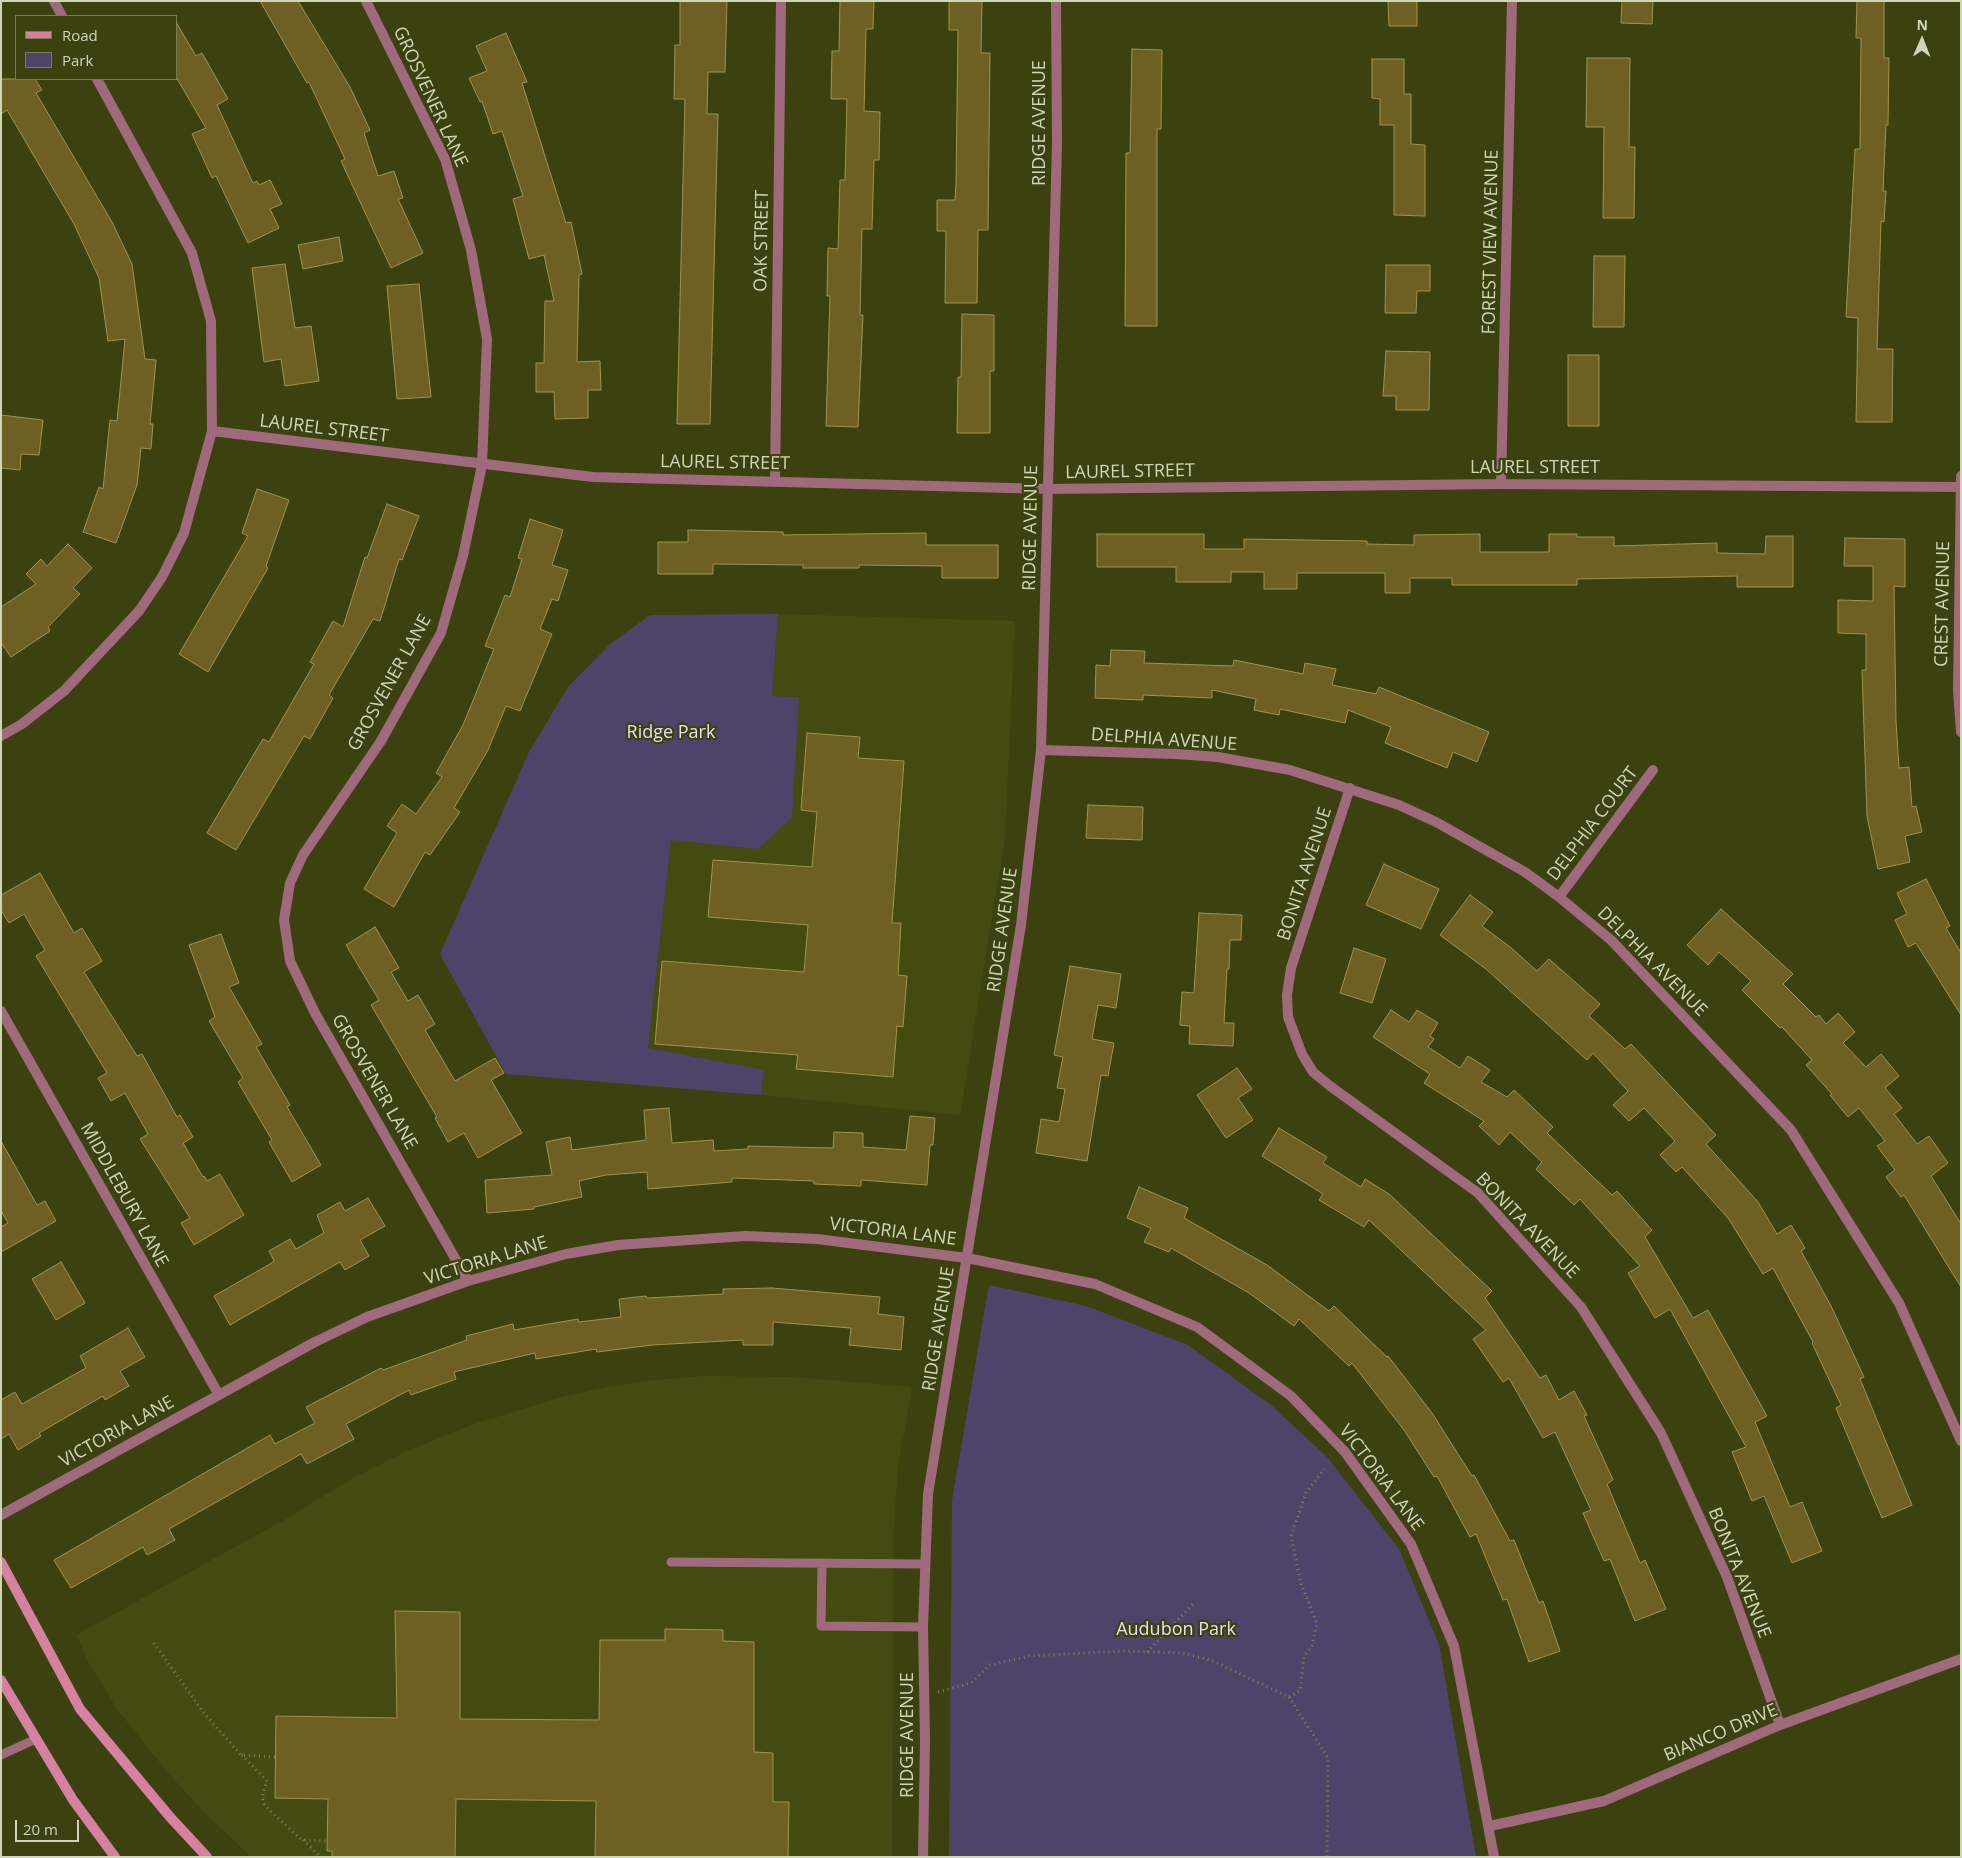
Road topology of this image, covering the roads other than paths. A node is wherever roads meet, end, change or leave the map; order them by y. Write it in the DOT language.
graph roads {
  1 [pos="54,1"];
  2 [pos="366,1"];
  3 [pos="781,1"];
  4 [pos="1056,1"];
  5 [pos="1512,1"];
  6 [pos="61,15"];
  7 [pos="97,80"];
  8 [pos="212,431"];
  9 [pos="482,465"];
  10 [pos="1961,476"];
  11 [pos="775,480"];
  12 [pos="1501,484"];
  13 [pos="1961,487"];
  14 [pos="1048,489"];
  15 [pos="1961,732"];
  16 [pos="1,736"];
  17 [pos="1041,750"];
  18 [pos="1653,770"];
  19 [pos="1350,788"];
  20 [pos="1559,897"];
  21 [pos="1,1011"];
  22 [pos="967,1258"];
  23 [pos="468,1281"];
  24 [pos="218,1395"];
  25 [pos="1961,1441"];
  26 [pos="1,1514"];
  27 [pos="1,1562"];
  28 [pos="671,1562"];
  29 [pos="822,1563"];
  30 [pos="924,1564"];
  31 [pos="923,1627"];
  32 [pos="1961,1659"];
  33 [pos="1,1680"];
  34 [pos="1780,1725"];
  35 [pos="36,1739"];
  36 [pos="1,1755"];
  37 [pos="1490,1826"];
  38 [pos="116,1857"];
  39 [pos="207,1857"];
  40 [pos="924,1857"];
  41 [pos="1494,1857"];
  1 -- 6 [label="street"];
  2 -- 9 [label="street, GROSVENER LANE"];
  3 -- 11 [label="street, OAK STREET"];
  4 -- 14 [label="street, RIDGE AVENUE"];
  5 -- 12 [label="street, FOREST VIEW AVENUE"];
  7 -- 8 [label="street"];
  8 -- 9 [label="street, LAUREL STREET"];
  8 -- 16 [label="street"];
  9 -- 11 [label="street, LAUREL STREET"];
  9 -- 23 [label="street, GROSVENER LANE"];
  10 -- 13 [label="street, CREST AVENUE"];
  11 -- 14 [label="street, LAUREL STREET"];
  12 -- 13 [label="street, LAUREL STREET"];
  12 -- 14 [label="street, LAUREL STREET"];
  13 -- 15 [label="street, CREST AVENUE"];
  14 -- 17 [label="street, RIDGE AVENUE"];
  17 -- 19 [label="street, DELPHIA AVENUE"];
  17 -- 22 [label="street, RIDGE AVENUE"];
  18 -- 20 [label="street, DELPHIA COURT"];
  19 -- 20 [label="street, DELPHIA AVENUE"];
  19 -- 34 [label="street, BONITA AVENUE"];
  20 -- 25 [label="street, DELPHIA AVENUE"];
  21 -- 24 [label="street, MIDDLEBURY LANE"];
  22 -- 23 [label="street, VICTORIA LANE"];
  22 -- 30 [label="street, RIDGE AVENUE"];
  22 -- 37 [label="street, VICTORIA LANE"];
  23 -- 24 [label="street, VICTORIA LANE"];
  24 -- 26 [label="street, VICTORIA LANE"];
  27 -- 39 [label="street"];
  28 -- 29 [label="lane"];
  29 -- 30 [label="lane"];
  29 -- 31 [label="lane"];
  30 -- 31 [label="street, RIDGE AVENUE"];
  31 -- 40 [label="street, RIDGE AVENUE"];
  32 -- 34 [label="street, BIANCO DRIVE"];
  33 -- 35 [label="street"];
  34 -- 37 [label="street, BIANCO DRIVE"];
  35 -- 36 [label="lane"];
  35 -- 38 [label="street"];
  37 -- 41 [label="street, VICTORIA LANE"];
}
